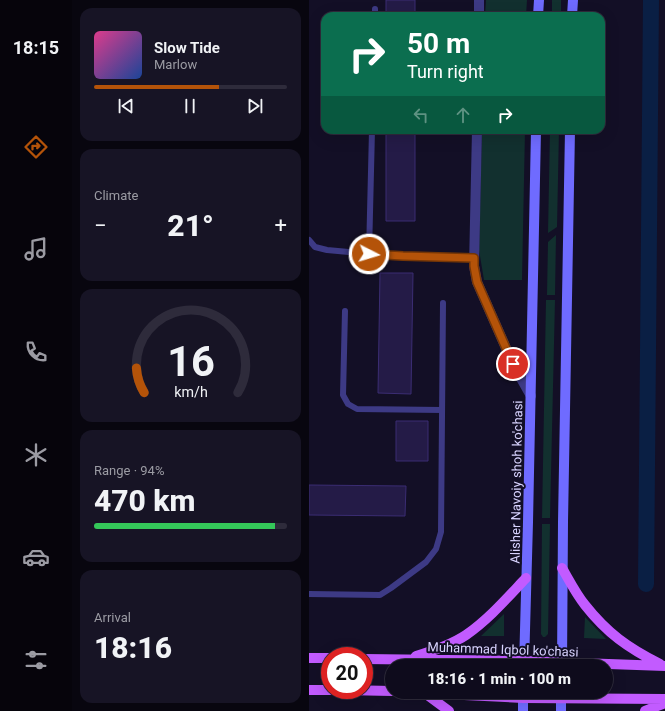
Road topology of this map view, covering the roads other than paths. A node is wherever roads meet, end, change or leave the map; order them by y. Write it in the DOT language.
graph roads {
  1 [pos="479,0"];
  2 [pos="539,0"];
  3 [pos="573,0"];
  4 [pos="479,12"];
  5 [pos="538,12"];
  6 [pos="572,12"];
  7 [pos="372,134"];
  8 [pos="477,134"];
  9 [pos="536,134"];
  10 [pos="570,134"];
  11 [pos="309,240"];
  12 [pos="369,254"];
  13 [pos="474,258"];
  14 [pos="443,303"];
  15 [pos="345,311"];
  16 [pos="531,396"];
  17 [pos="442,410"];
  18 [pos="562,568"];
  19 [pos="526,578"];
  20 [pos="309,594"];
  21 [pos="309,658"];
  22 [pos="321,658"];
  23 [pos="373,659"];
  24 [pos="385,659"];
  25 [pos="407,659"];
  26 [pos="524,659"];
  27 [pos="562,659"];
  28 [pos="613,665"];
  29 [pos="664,666"];
  30 [pos="309,690"];
  31 [pos="321,690"];
  32 [pos="373,691"];
  33 [pos="385,691"];
  34 [pos="613,697"];
  35 [pos="433,699"];
  36 [pos="523,699"];
  37 [pos="561,699"];
  38 [pos="665,699"];
  39 [pos="665,703"];
  40 [pos="449,711"];
  41 [pos="523,711"];
  42 [pos="561,711"];
  43 [pos="645,711"];
  1 -- 4 [label="street"];
  2 -- 5 [label="main road"];
  3 -- 6 [label="main road"];
  7 -- 12 [label="lane"];
  8 -- 13 [label="street"];
  9 -- 16 [label="main road, Alisher Navoiy shoh ko'chasi"];
  10 -- 18 [label="main road"];
  11 -- 12 [label="lane"];
  12 -- 13 [label="lane"];
  13 -- 16 [label="street"];
  14 -- 17 [label="lane"];
  15 -- 17 [label="lane"];
  16 -- 19 [label="main road, Alisher Navoiy shoh ko'chasi"];
  17 -- 20 [label="lane"];
  18 -- 27 [label="main road"];
  18 -- 29 [label="main road"];
  19 -- 25 [label="main road"];
  19 -- 26 [label="main road, Alisher Navoiy shoh ko'chasi"];
  21 -- 22 [label="main road"];
  23 -- 24 [label="main road, Muhammad Iqbol ko'chasi"];
  28 -- 29 [label="main road, Muhammad Iqbol ko'chasi"];
  30 -- 31 [label="main road"];
  32 -- 33 [label="main road"];
  34 -- 38 [label="main road"];
  35 -- 40 [label="main road"];
  36 -- 41 [label="main road"];
  37 -- 42 [label="main road"];
  39 -- 43 [label="main road"];
}
